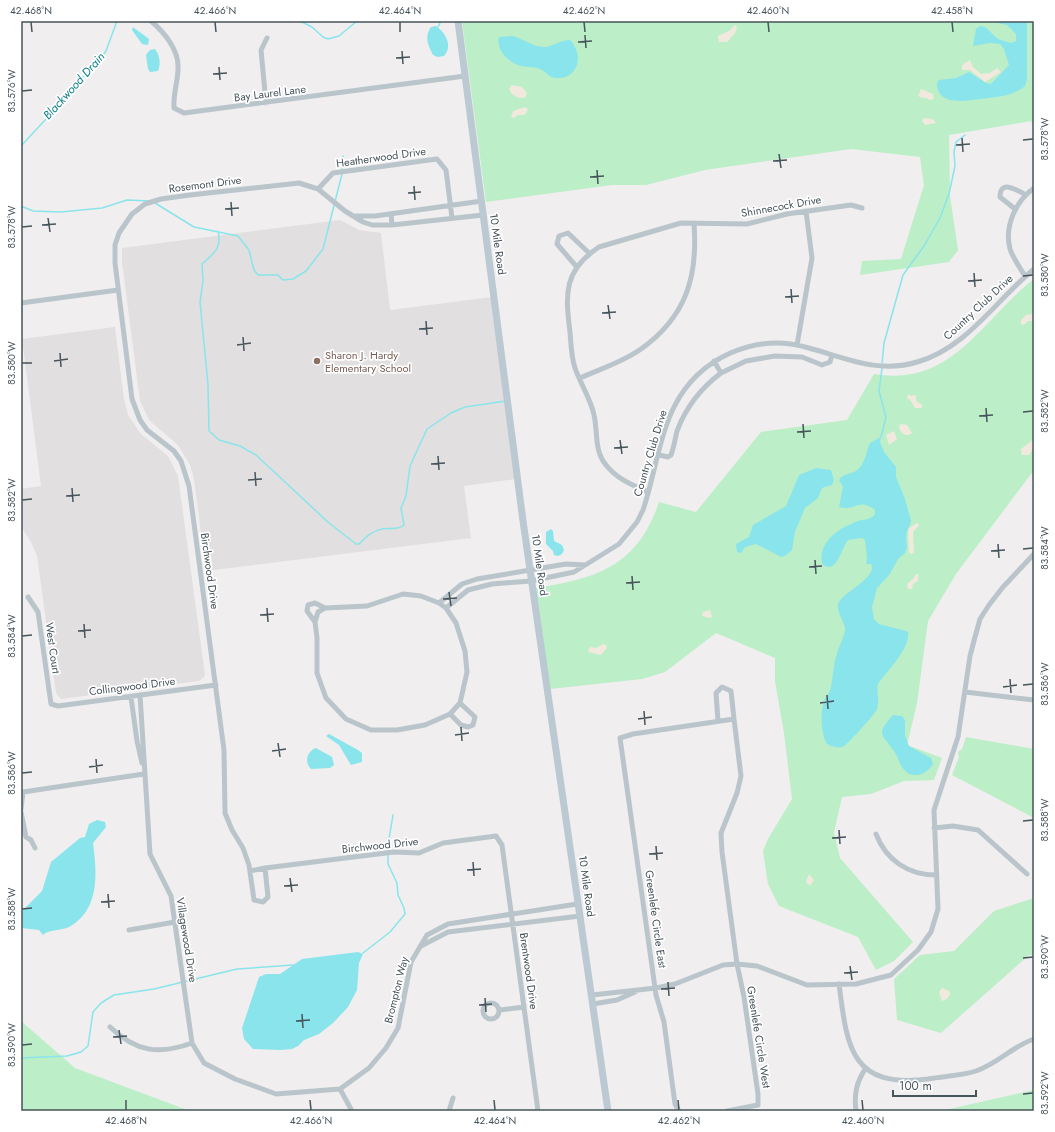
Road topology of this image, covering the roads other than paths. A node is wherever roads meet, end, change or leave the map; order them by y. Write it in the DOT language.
graph roads {
  1 [pos="151,21"];
  2 [pos="458,21"];
  3 [pos="267,38"];
  4 [pos="465,76"];
  5 [pos="266,103"];
  6 [pos="1034,188"];
  7 [pos="318,189"];
  8 [pos="1026,195"];
  9 [pos="482,202"];
  10 [pos="450,207"];
  11 [pos="862,208"];
  12 [pos="1015,209"];
  13 [pos="806,211"];
  14 [pos="391,214"];
  15 [pos="483,215"];
  16 [pos="355,216"];
  17 [pos="452,218"];
  18 [pos="694,224"];
  19 [pos="392,225"];
  20 [pos="589,253"];
  21 [pos="576,266"];
  22 [pos="1034,269"];
  23 [pos="1025,276"];
  24 [pos="118,290"];
  25 [pos="21,303"];
  26 [pos="797,345"];
  27 [pos="832,355"];
  28 [pos="714,361"];
  29 [pos="721,373"];
  30 [pos="580,378"];
  31 [pos="659,455"];
  32 [pos="648,492"];
  33 [pos="1034,554"];
  34 [pos="585,565"];
  35 [pos="530,570"];
  36 [pos="531,581"];
  37 [pos="28,597"];
  38 [pos="439,602"];
  39 [pos="325,608"];
  40 [pos="446,608"];
  41 [pos="315,622"];
  42 [pos="216,685"];
  43 [pos="965,692"];
  44 [pos="140,695"];
  45 [pos="131,697"];
  46 [pos="1034,700"];
  47 [pos="460,703"];
  48 [pos="51,704"];
  49 [pos="450,714"];
  50 [pos="734,719"];
  51 [pos="718,721"];
  52 [pos="144,774"];
  53 [pos="21,809"];
  54 [pos="21,812"];
  55 [pos="934,828"];
  56 [pos="876,834"];
  57 [pos="496,836"];
  58 [pos="35,848"];
  59 [pos="265,868"];
  60 [pos="250,871"];
  61 [pos="1027,874"];
  62 [pos="936,875"];
  63 [pos="578,904"];
  64 [pos="511,916"];
  65 [pos="580,916"];
  66 [pos="175,922"];
  67 [pos="512,925"];
  68 [pos="129,930"];
  69 [pos="420,946"];
  70 [pos="737,964"];
  71 [pos="839,984"];
  72 [pos="656,988"];
  73 [pos="638,990"];
  74 [pos="592,995"];
  75 [pos="593,1004"];
  76 [pos="524,1007"];
  77 [pos="500,1010"];
  78 [pos="110,1027"];
  79 [pos="1034,1039"];
  80 [pos="192,1043"];
  81 [pos="866,1068"];
  82 [pos="340,1089"];
  83 [pos="453,1098"];
  84 [pos="352,1111"];
  85 [pos="449,1111"];
  86 [pos="538,1111"];
  87 [pos="608,1111"];
  88 [pos="679,1111"];
  89 [pos="727,1111"];
  90 [pos="856,1111"];
  1 -- 5 [label="street, Bay Laurel Lane"];
  2 -- 4 [label="main road, 10 Mile Road"];
  3 -- 5 [label="street"];
  4 -- 5 [label="street, Bay Laurel Lane"];
  4 -- 9 [label="main road, 10 Mile Road"];
  6 -- 8 [label="street"];
  7 -- 10 [label="street, Heatherwood Drive"];
  7 -- 16 [label="street, Rosemont Drive"];
  7 -- 24 [label="street, Rosemont Drive"];
  8 -- 12 [label="street"];
  8 -- 12 [label="street"];
  9 -- 10 [label="street"];
  9 -- 15 [label="main road, 10 Mile Road"];
  10 -- 14 [label="street"];
  10 -- 17 [label="street, Heatherwood Drive"];
  11 -- 13 [label="street, Shinnecock Drive"];
  12 -- 23 [label="street"];
  13 -- 18 [label="street, Shinnecock Drive"];
  13 -- 26 [label="street"];
  14 -- 16 [label="street"];
  14 -- 19 [label="street"];
  15 -- 17 [label="street, Rosemont Drive"];
  15 -- 35 [label="main road, 10 Mile Road"];
  16 -- 19 [label="street, Rosemont Drive"];
  17 -- 19 [label="street, Rosemont Drive"];
  18 -- 20 [label="street, Shinnecock Drive"];
  18 -- 30 [label="street"];
  20 -- 21 [label="street, Shinnecock Drive"];
  20 -- 21 [label="street"];
  21 -- 30 [label="street, Shinnecock Drive"];
  22 -- 23 [label="street, Country Club Drive"];
  23 -- 27 [label="street, Country Club Drive"];
  24 -- 25 [label="street"];
  24 -- 42 [label="street, Birchwood Drive"];
  26 -- 27 [label="street, Country Club Drive"];
  26 -- 28 [label="street, Country Club Drive"];
  27 -- 29 [label="street"];
  28 -- 29 [label="street"];
  28 -- 31 [label="street, Country Club Drive"];
  29 -- 31 [label="street"];
  30 -- 32 [label="street, Shinnecock Drive"];
  31 -- 32 [label="street, Country Club Drive"];
  32 -- 34 [label="street, Country Club Drive"];
  33 -- 43 [label="street"];
  34 -- 35 [label="street"];
  34 -- 36 [label="street, Country Club Drive"];
  35 -- 36 [label="main road, 10 Mile Road"];
  35 -- 38 [label="street"];
  36 -- 40 [label="street, Country Club Drive"];
  36 -- 63 [label="main road, 10 Mile Road"];
  37 -- 48 [label="street, West Court"];
  38 -- 39 [label="street"];
  38 -- 40 [label="street"];
  39 -- 41 [label="street"];
  39 -- 41 [label="street"];
  40 -- 47 [label="street"];
  41 -- 49 [label="street"];
  42 -- 44 [label="street, Collingwood Drive"];
  42 -- 60 [label="street, Birchwood Drive"];
  43 -- 46 [label="street"];
  43 -- 55 [label="street"];
  44 -- 45 [label="street, Collingwood Drive"];
  44 -- 52 [label="street, Villagewood Drive"];
  45 -- 48 [label="street, Collingwood Drive"];
  45 -- 52 [label="street, Villagewood Drive"];
  47 -- 49 [label="street"];
  47 -- 49 [label="street"];
  50 -- 51 [label="street, Greenlefe Circle East"];
  50 -- 51 [label="street"];
  50 -- 70 [label="street"];
  51 -- 72 [label="street, Greenlefe Circle East"];
  52 -- 53 [label="street"];
  52 -- 66 [label="street, Villagewood Drive"];
  54 -- 58 [label="street"];
  55 -- 61 [label="street"];
  55 -- 62 [label="street"];
  56 -- 62 [label="street"];
  57 -- 59 [label="street, Birchwood Drive"];
  57 -- 64 [label="street, Brentwood Drive"];
  59 -- 60 [label="street, Birchwood Drive"];
  59 -- 60 [label="street, Birchwood Drive"];
  62 -- 71 [label="street"];
  63 -- 64 [label="street, Brompton Way"];
  63 -- 65 [label="main road, 10 Mile Road"];
  64 -- 67 [label="street, Brentwood Drive"];
  64 -- 69 [label="street, Brompton Way"];
  65 -- 67 [label="street, Brompton Way"];
  65 -- 74 [label="main road, 10 Mile Road"];
  66 -- 68 [label="street"];
  66 -- 80 [label="street, Villagewood Drive"];
  67 -- 69 [label="street, Brompton Way"];
  67 -- 76 [label="street, Brentwood Drive"];
  69 -- 82 [label="street, Brompton Way"];
  70 -- 71 [label="street"];
  70 -- 72 [label="street"];
  70 -- 89 [label="street, Greenlefe Circle West"];
  71 -- 81 [label="street"];
  72 -- 73 [label="street"];
  72 -- 88 [label="street"];
  73 -- 74 [label="street"];
  73 -- 75 [label="street"];
  74 -- 75 [label="main road, 10 Mile Road"];
  75 -- 87 [label="main road, 10 Mile Road"];
  76 -- 77 [label="street"];
  76 -- 86 [label="street, Brentwood Drive"];
  78 -- 80 [label="street"];
  79 -- 81 [label="street"];
  80 -- 82 [label="street, Villagewood Drive"];
  81 -- 90 [label="street"];
  82 -- 84 [label="street"];
  83 -- 85 [label="street"];
}
